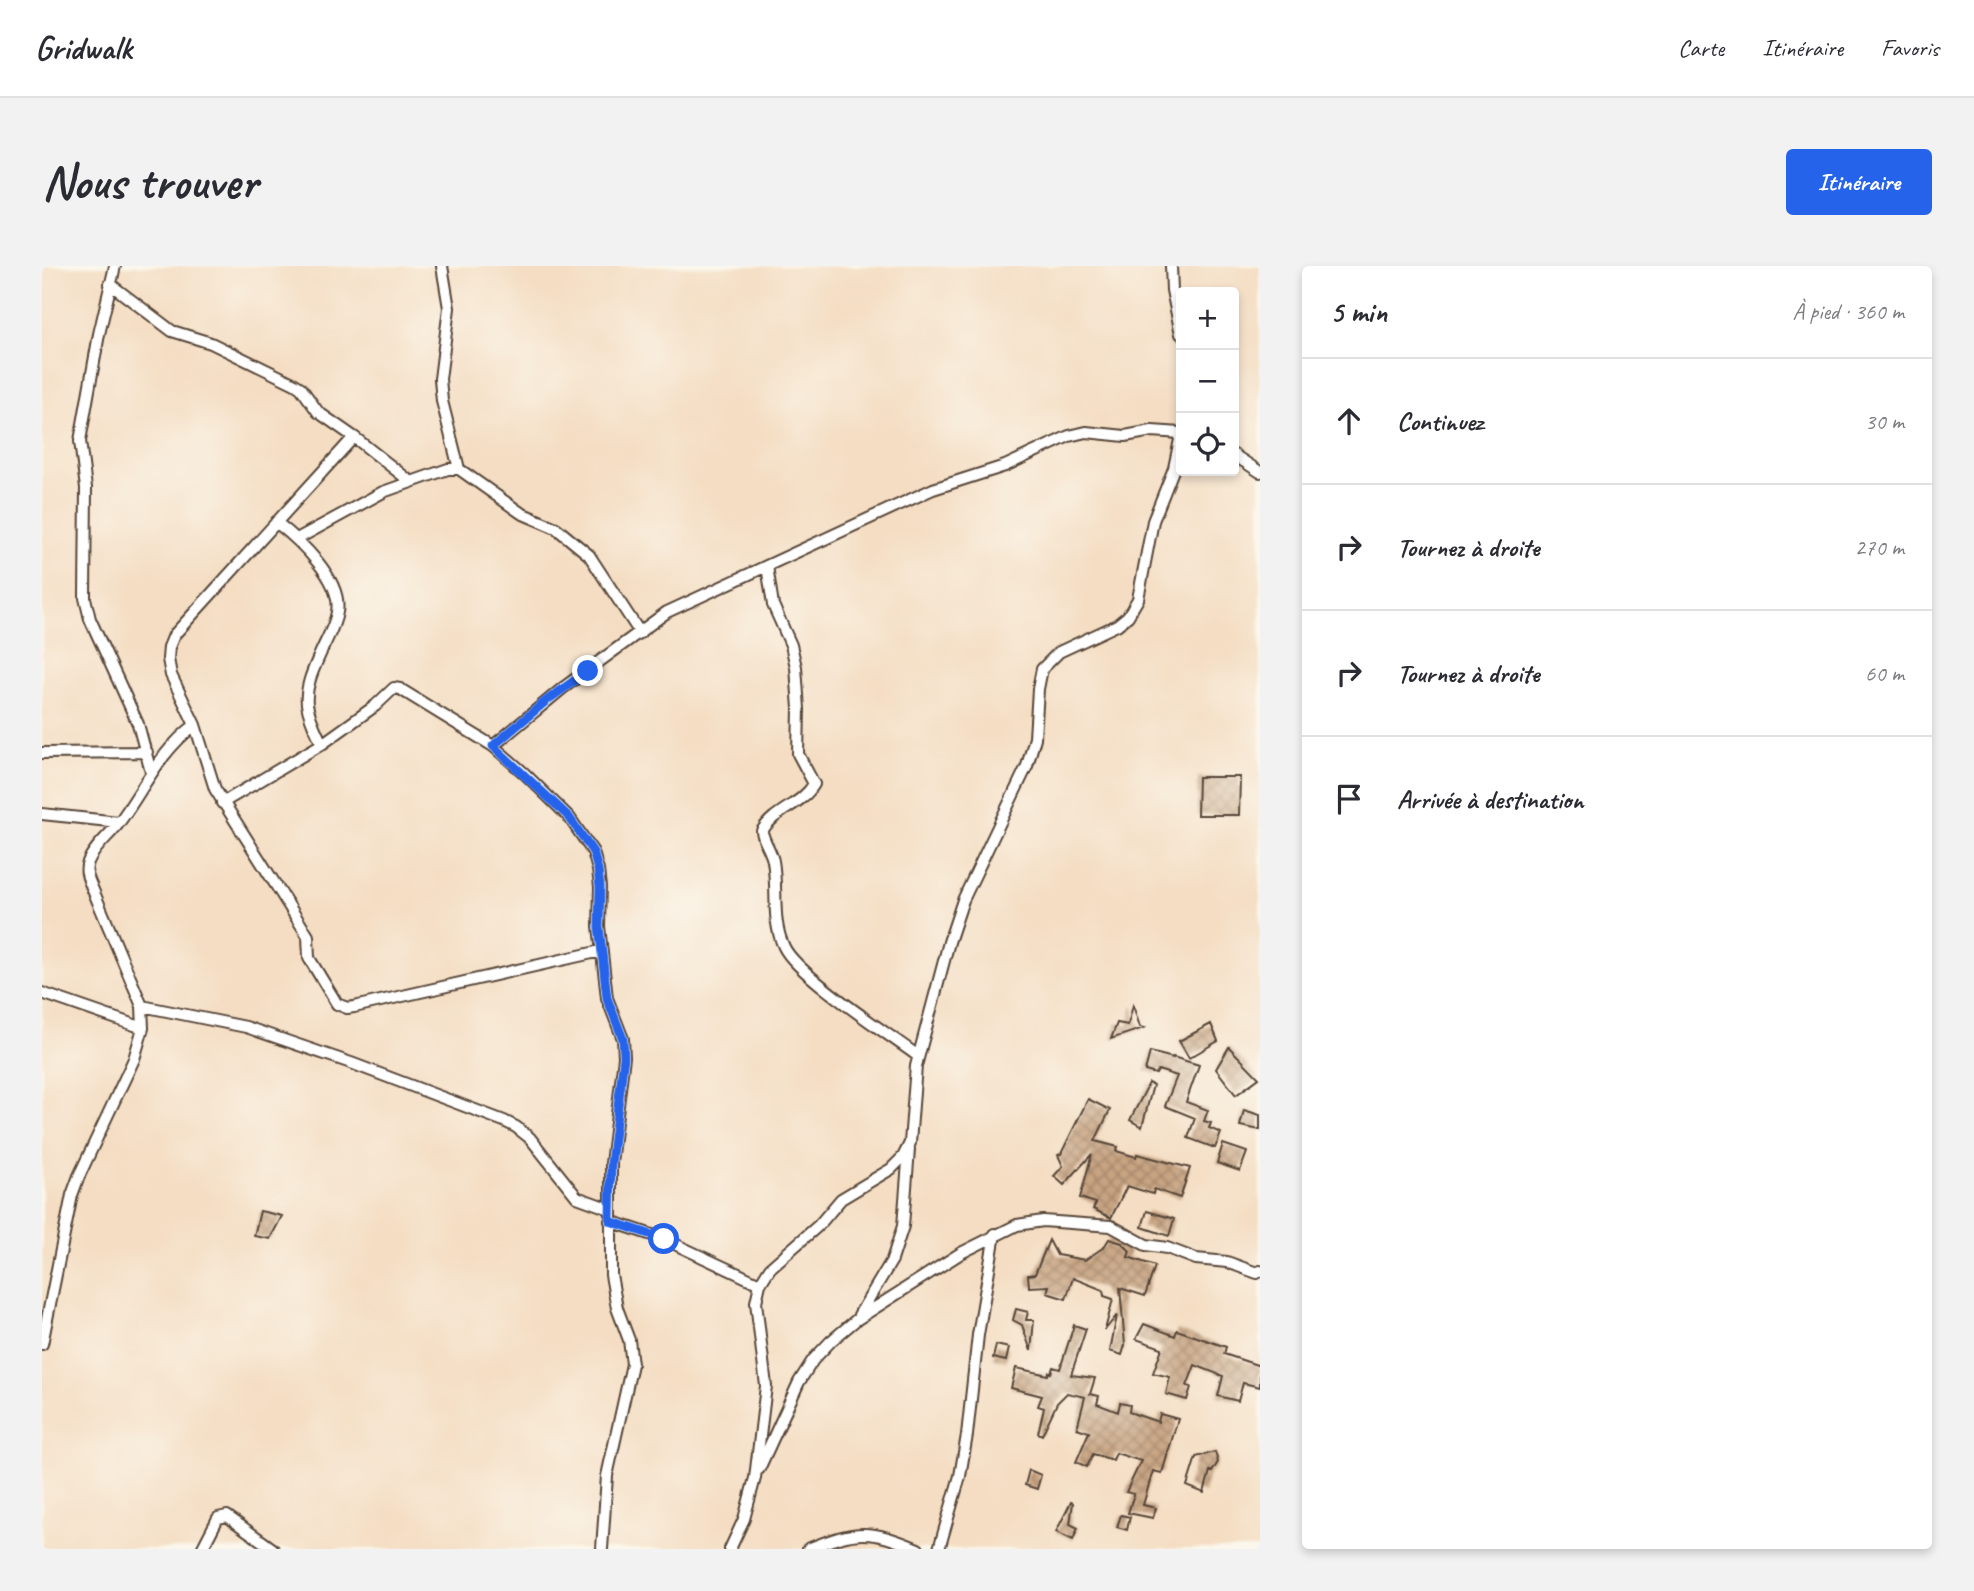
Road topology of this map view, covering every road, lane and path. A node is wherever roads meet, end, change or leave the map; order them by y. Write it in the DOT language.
graph roads {
  1 [pos="115,266"];
  2 [pos="442,266"];
  3 [pos="1171,266"];
  4 [pos="110,284"];
  5 [pos="1176,310"];
  6 [pos="1176,433"];
  7 [pos="354,437"];
  8 [pos="1239,457"];
  9 [pos="1176,458"];
  10 [pos="459,469"];
  11 [pos="1260,472"];
  12 [pos="411,482"];
  13 [pos="276,522"];
  14 [pos="298,539"];
  15 [pos="767,566"];
  16 [pos="640,633"];
  17 [pos="195,725"];
  18 [pos="322,744"];
  19 [pos="493,746"];
  20 [pos="147,752"];
  21 [pos="42,753"];
  22 [pos="151,772"];
  23 [pos="222,803"];
  24 [pos="42,814"];
  25 [pos="120,822"];
  26 [pos="601,951"];
  27 [pos="42,993"];
  28 [pos="142,1006"];
  29 [pos="143,1028"];
  30 [pos="918,1056"];
  31 [pos="909,1143"];
  32 [pos="610,1209"];
  33 [pos="610,1221"];
  34 [pos="995,1234"];
  35 [pos="1260,1271"];
  36 [pos="760,1284"];
  37 [pos="856,1320"];
  38 [pos="42,1344"];
  39 [pos="755,1478"];
  40 [pos="202,1549"];
  41 [pos="273,1549"];
  42 [pos="602,1549"];
  43 [pos="730,1549"];
  44 [pos="808,1549"];
  45 [pos="918,1549"];
  46 [pos="939,1549"];
  1 -- 4 [label="street"];
  2 -- 10 [label="street"];
  3 -- 5 [label="street"];
  4 -- 7 [label="street"];
  4 -- 20 [label="street"];
  6 -- 15 [label="street"];
  7 -- 12 [label="street"];
  7 -- 13 [label="street"];
  8 -- 11 [label="street"];
  9 -- 30 [label="street"];
  10 -- 12 [label="street"];
  10 -- 16 [label="street"];
  12 -- 14 [label="street"];
  13 -- 14 [label="street"];
  13 -- 17 [label="street"];
  14 -- 18 [label="street"];
  15 -- 16 [label="street"];
  15 -- 30 [label="street"];
  16 -- 19 [label="street"];
  17 -- 22 [label="street"];
  17 -- 23 [label="street"];
  18 -- 19 [label="street"];
  18 -- 23 [label="street"];
  19 -- 26 [label="street"];
  20 -- 21 [label="street"];
  20 -- 22 [label="street"];
  22 -- 25 [label="street"];
  23 -- 26 [label="street"];
  24 -- 25 [label="street"];
  25 -- 28 [label="street"];
  26 -- 32 [label="street"];
  27 -- 29 [label="street"];
  28 -- 29 [label="street"];
  28 -- 32 [label="street"];
  29 -- 38 [label="street"];
  30 -- 31 [label="street"];
  31 -- 36 [label="street"];
  31 -- 37 [label="street"];
  32 -- 33 [label="street"];
  33 -- 36 [label="street"];
  33 -- 42 [label="street"];
  34 -- 35 [label="street"];
  34 -- 37 [label="street"];
  34 -- 46 [label="street"];
  36 -- 39 [label="street"];
  37 -- 39 [label="street"];
  39 -- 43 [label="street"];
  40 -- 41 [label="street"];
  44 -- 45 [label="street"];
}
